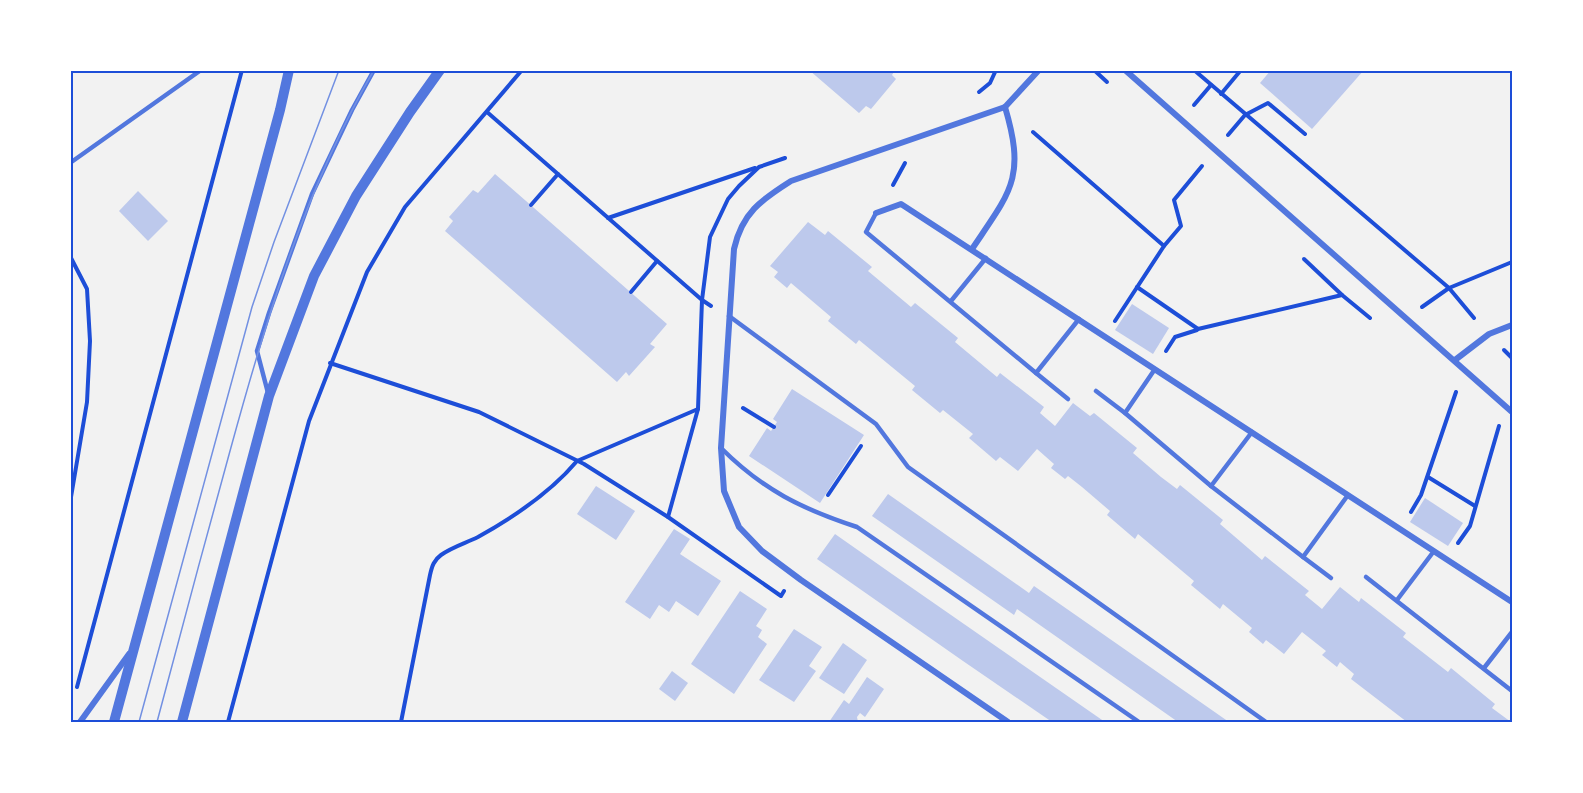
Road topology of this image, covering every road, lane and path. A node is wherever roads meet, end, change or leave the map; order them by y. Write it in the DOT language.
graph roads {
  1 [pos="201,70"];
  2 [pos="242,70"];
  3 [pos="289,70"];
  4 [pos="374,70"];
  5 [pos="440,70"];
  6 [pos="522,70"];
  7 [pos="996,70"];
  8 [pos="1039,70"];
  9 [pos="1125,70"];
  10 [pos="1194,70"];
  11 [pos="1241,70"];
  12 [pos="978,92"];
  13 [pos="1221,94"];
  14 [pos="1005,107"];
  15 [pos="1289,110"];
  16 [pos="487,112"];
  17 [pos="1245,115"];
  18 [pos="1284,116"];
  19 [pos="1305,134"];
  20 [pos="792,156"];
  21 [pos="909,156"];
  22 [pos="70,163"];
  23 [pos="759,167"];
  24 [pos="1201,167"];
  25 [pos="558,174"];
  26 [pos="892,186"];
  27 [pos="531,205"];
  28 [pos="876,213"];
  29 [pos="608,218"];
  30 [pos="1164,246"];
  31 [pos="972,249"];
  32 [pos="70,256"];
  33 [pos="986,258"];
  34 [pos="657,261"];
  35 [pos="1512,262"];
  36 [pos="1137,287"];
  37 [pos="1449,288"];
  38 [pos="631,292"];
  39 [pos="702,300"];
  40 [pos="951,301"];
  41 [pos="729,316"];
  42 [pos="1079,319"];
  43 [pos="1376,323"];
  44 [pos="1512,325"];
  45 [pos="1198,329"];
  46 [pos="1489,334"];
  47 [pos="1105,336"];
  48 [pos="1455,360"];
  49 [pos="330,363"];
  50 [pos="1155,369"];
  51 [pos="1036,373"];
  52 [pos="1096,391"];
  53 [pos="269,396"];
  54 [pos="1068,399"];
  55 [pos="1464,400"];
  56 [pos="698,408"];
  57 [pos="1511,411"];
  58 [pos="1125,413"];
  59 [pos="1252,432"];
  60 [pos="861,446"];
  61 [pos="721,448"];
  62 [pos="578,461"];
  63 [pos="1428,477"];
  64 [pos="1211,486"];
  65 [pos="1348,495"];
  66 [pos="70,503"];
  67 [pos="822,503"];
  68 [pos="1475,506"];
  69 [pos="668,517"];
  70 [pos="1400,529"];
  71 [pos="1434,551"];
  72 [pos="1303,557"];
  73 [pos="1448,560"];
  74 [pos="793,574"];
  75 [pos="1366,577"];
  76 [pos="1331,578"];
  77 [pos="1397,600"];
  78 [pos="1512,602"];
  79 [pos="1512,632"];
  80 [pos="136,644"];
  81 [pos="1484,668"];
  82 [pos="77,688"];
  83 [pos="1512,691"];
  84 [pos="80,723"];
  85 [pos="114,723"];
  86 [pos="182,723"];
  87 [pos="228,723"];
  88 [pos="401,723"];
  89 [pos="1008,723"];
  90 [pos="1139,723"];
  91 [pos="1266,723"];
  1 -- 22 [label="lane"];
  2 -- 82 [label="path"];
  3 -- 80 [label="street"];
  4 -- 53 [label="lane"];
  5 -- 53 [label="street"];
  6 -- 16 [label="path"];
  7 -- 12 [label="path"];
  8 -- 14 [label="street"];
  9 -- 48 [label="street"];
  10 -- 13 [label="path"];
  11 -- 13 [label="path"];
  13 -- 17 [label="path"];
  14 -- 30 [label="path"];
  14 -- 31 [label="street"];
  14 -- 41 [label="street"];
  15 -- 18 [label="path"];
  16 -- 25 [label="path"];
  16 -- 49 [label="path"];
  17 -- 18 [label="path"];
  17 -- 37 [label="path"];
  18 -- 19 [label="path"];
  20 -- 23 [label="path"];
  21 -- 26 [label="path"];
  23 -- 29 [label="path"];
  23 -- 39 [label="path"];
  24 -- 30 [label="path"];
  25 -- 27 [label="path"];
  25 -- 29 [label="path"];
  28 -- 31 [label="street"];
  28 -- 40 [label="lane"];
  29 -- 34 [label="path"];
  30 -- 36 [label="path"];
  31 -- 33 [label="street"];
  32 -- 66 [label="path"];
  33 -- 40 [label="lane"];
  33 -- 42 [label="street"];
  34 -- 38 [label="path"];
  34 -- 39 [label="path"];
  35 -- 37 [label="path"];
  36 -- 45 [label="path"];
  36 -- 47 [label="path"];
  37 -- 46 [label="path"];
  39 -- 41 [label="path"];
  39 -- 56 [label="path"];
  40 -- 51 [label="lane"];
  41 -- 61 [label="street"];
  41 -- 91 [label="lane"];
  42 -- 47 [label="street"];
  42 -- 51 [label="lane"];
  43 -- 45 [label="path"];
  44 -- 46 [label="street"];
  45 -- 50 [label="path"];
  46 -- 48 [label="street"];
  47 -- 50 [label="street"];
  48 -- 57 [label="street"];
  49 -- 62 [label="path"];
  49 -- 87 [label="path"];
  50 -- 58 [label="lane"];
  50 -- 59 [label="street"];
  51 -- 54 [label="lane"];
  52 -- 58 [label="lane"];
  53 -- 86 [label="street"];
  55 -- 63 [label="path"];
  56 -- 62 [label="path"];
  56 -- 69 [label="path"];
  57 -- 68 [label="path"];
  58 -- 64 [label="lane"];
  59 -- 64 [label="lane"];
  59 -- 65 [label="street"];
  60 -- 67 [label="path"];
  61 -- 74 [label="street"];
  61 -- 90 [label="lane"];
  62 -- 69 [label="path"];
  62 -- 88 [label="path"];
  63 -- 68 [label="path"];
  63 -- 70 [label="path"];
  64 -- 72 [label="lane"];
  65 -- 70 [label="street"];
  65 -- 72 [label="lane"];
  68 -- 73 [label="path"];
  69 -- 74 [label="path"];
  70 -- 71 [label="street"];
  71 -- 73 [label="street"];
  71 -- 77 [label="lane"];
  72 -- 76 [label="lane"];
  73 -- 78 [label="street"];
  74 -- 89 [label="street"];
  75 -- 77 [label="lane"];
  77 -- 81 [label="lane"];
  79 -- 81 [label="lane"];
  80 -- 84 [label="street"];
  80 -- 85 [label="street"];
  81 -- 83 [label="lane"];
}
